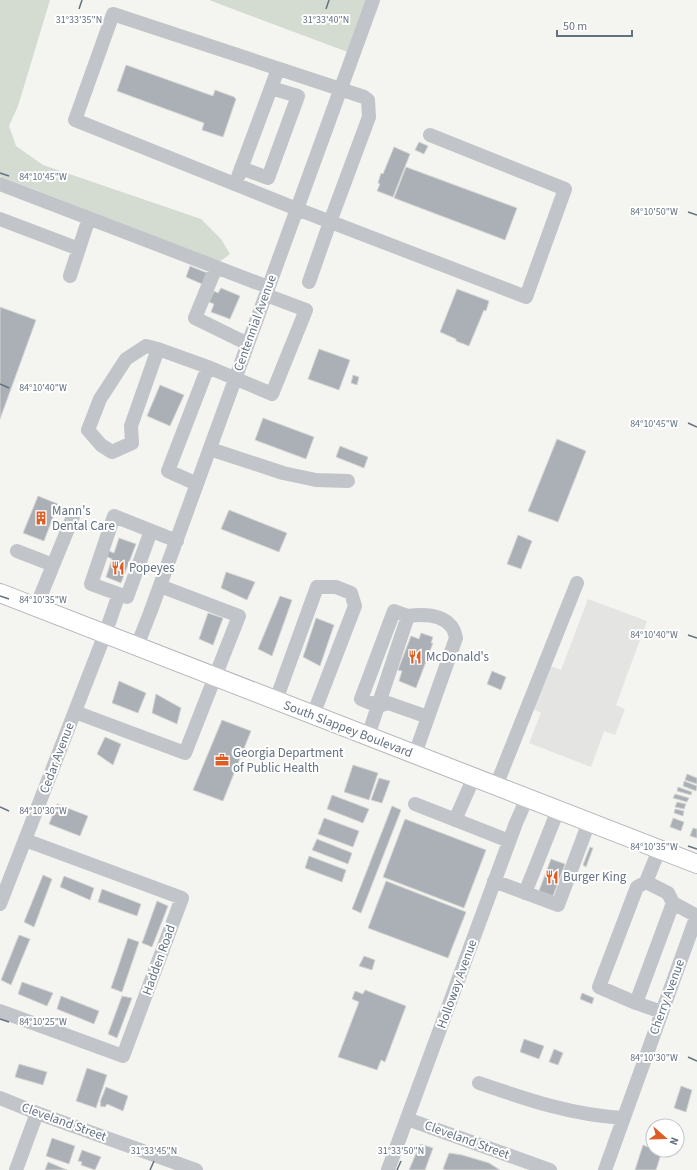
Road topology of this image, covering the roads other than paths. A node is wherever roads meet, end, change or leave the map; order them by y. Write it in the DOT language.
graph roads {
  1 [pos="372,0"];
  2 [pos="278,69"];
  3 [pos="271,88"];
  4 [pos="340,89"];
  5 [pos="430,135"];
  6 [pos="241,168"];
  7 [pos="0,184"];
  8 [pos="235,185"];
  9 [pos="297,209"];
  10 [pos="89,218"];
  11 [pos="0,219"];
  12 [pos="330,222"];
  13 [pos="79,249"];
  14 [pos="216,267"];
  15 [pos="70,276"];
  16 [pos="309,282"];
  17 [pos="267,291"];
  18 [pos="248,344"];
  19 [pos="158,349"];
  20 [pos="208,367"];
  21 [pos="235,379"];
  22 [pos="210,449"];
  23 [pos="348,481"];
  24 [pos="197,484"];
  25 [pos="74,514"];
  26 [pos="152,531"];
  27 [pos="177,541"];
  28 [pos="17,551"];
  29 [pos="53,565"];
  30 [pos="577,583"];
  31 [pos="160,586"];
  32 [pos="0,593"];
  33 [pos="119,594"];
  34 [pos="36,607"];
  35 [pos="106,634"];
  36 [pos="137,646"];
  37 [pos="215,676"];
  38 [pos="276,700"];
  39 [pos="378,706"];
  40 [pos="75,712"];
  41 [pos="313,715"];
  42 [pos="428,717"];
  43 [pos="368,736"];
  44 [pos="415,754"];
  45 [pos="474,777"];
  46 [pos="496,786"];
  47 [pos="528,798"];
  48 [pos="415,804"];
  49 [pos="558,810"];
  50 [pos="455,820"];
  51 [pos="589,822"];
  52 [pos="25,840"];
  53 [pos="509,841"];
  54 [pos="660,850"];
  55 [pos="697,864"];
  56 [pos="494,881"];
  57 [pos="646,882"];
  58 [pos="531,895"];
  59 [pos="673,903"];
  60 [pos="0,904"];
  61 [pos="697,915"];
  62 [pos="636,1003"];
  63 [pos="0,1011"];
  64 [pos="662,1012"];
  65 [pos="479,1083"];
  66 [pos="0,1098"];
  67 [pos="37,1113"];
  68 [pos="624,1118"];
  69 [pos="407,1119"];
  70 [pos="16,1170"];
  71 [pos="196,1170"];
  72 [pos="388,1170"];
  73 [pos="550,1170"];
  74 [pos="605,1170"];
  1 -- 4 [label="street, Centennial Avenue"];
  2 -- 3 [label="street"];
  2 -- 4 [label="street"];
  2 -- 8 [label="street"];
  3 -- 6 [label="street"];
  3 -- 6 [label="street"];
  4 -- 9 [label="street, Centennial Avenue"];
  4 -- 12 [label="street"];
  5 -- 12 [label="street"];
  6 -- 8 [label="street"];
  7 -- 10 [label="street"];
  8 -- 9 [label="street"];
  9 -- 12 [label="street"];
  9 -- 17 [label="street, Centennial Avenue"];
  10 -- 13 [label="street"];
  10 -- 14 [label="street"];
  11 -- 13 [label="street"];
  12 -- 16 [label="street"];
  13 -- 15 [label="street"];
  14 -- 17 [label="street"];
  14 -- 18 [label="street"];
  17 -- 18 [label="street, Centennial Avenue"];
  17 -- 21 [label="street"];
  18 -- 21 [label="street, Centennial Avenue"];
  19 -- 19 [label="street"];
  19 -- 20 [label="street"];
  20 -- 21 [label="street"];
  20 -- 24 [label="street"];
  21 -- 22 [label="street, Centennial Avenue"];
  22 -- 23 [label="street"];
  22 -- 24 [label="street, Centennial Avenue"];
  24 -- 27 [label="street, Centennial Avenue"];
  25 -- 29 [label="street"];
  26 -- 27 [label="street"];
  26 -- 33 [label="street"];
  26 -- 33 [label="street"];
  27 -- 31 [label="street, Centennial Avenue"];
  28 -- 29 [label="street"];
  29 -- 34 [label="street"];
  30 -- 46 [label="street"];
  31 -- 36 [label="street, Centennial Avenue"];
  31 -- 37 [label="street"];
  32 -- 34 [label="main road, South Slappey Boulevard"];
  33 -- 35 [label="street, Cedar Avenue"];
  34 -- 35 [label="main road, South Slappey Boulevard"];
  35 -- 36 [label="main road, South Slappey Boulevard"];
  35 -- 40 [label="street, Cedar Avenue"];
  36 -- 37 [label="main road, South Slappey Boulevard"];
  37 -- 38 [label="main road, South Slappey Boulevard"];
  37 -- 40 [label="street"];
  38 -- 41 [label="main road, South Slappey Boulevard"];
  38 -- 41 [label="street"];
  39 -- 42 [label="street"];
  39 -- 42 [label="street"];
  39 -- 43 [label="street"];
  40 -- 52 [label="street, Cedar Avenue"];
  41 -- 43 [label="main road, South Slappey Boulevard"];
  42 -- 44 [label="street"];
  43 -- 44 [label="main road, South Slappey Boulevard"];
  44 -- 45 [label="main road, South Slappey Boulevard"];
  45 -- 46 [label="main road, South Slappey Boulevard"];
  45 -- 50 [label="street"];
  46 -- 47 [label="main road, South Slappey Boulevard"];
  47 -- 49 [label="main road, South Slappey Boulevard"];
  47 -- 53 [label="street, Holloway Avenue"];
  48 -- 50 [label="street"];
  49 -- 51 [label="main road, South Slappey Boulevard"];
  49 -- 58 [label="street"];
  50 -- 53 [label="street"];
  51 -- 54 [label="main road, South Slappey Boulevard"];
  51 -- 58 [label="street"];
  52 -- 60 [label="street, Cedar Avenue"];
  52 -- 63 [label="street, Hadden Road"];
  53 -- 56 [label="street, Holloway Avenue"];
  54 -- 55 [label="main road, South Slappey Boulevard"];
  54 -- 57 [label="street"];
  56 -- 58 [label="street"];
  56 -- 69 [label="street, Holloway Avenue"];
  57 -- 59 [label="street"];
  57 -- 62 [label="street"];
  59 -- 61 [label="street"];
  59 -- 62 [label="street"];
  61 -- 64 [label="street, Cherry Avenue"];
  62 -- 64 [label="street"];
  64 -- 68 [label="street, Cherry Avenue"];
  65 -- 68 [label="street"];
  66 -- 67 [label="street, Cleveland Street"];
  67 -- 70 [label="street"];
  67 -- 71 [label="street, Cleveland Street"];
  68 -- 74 [label="street, Cherry Avenue"];
  69 -- 72 [label="street, Holloway Avenue"];
  69 -- 73 [label="street, Cleveland Street"];
}
